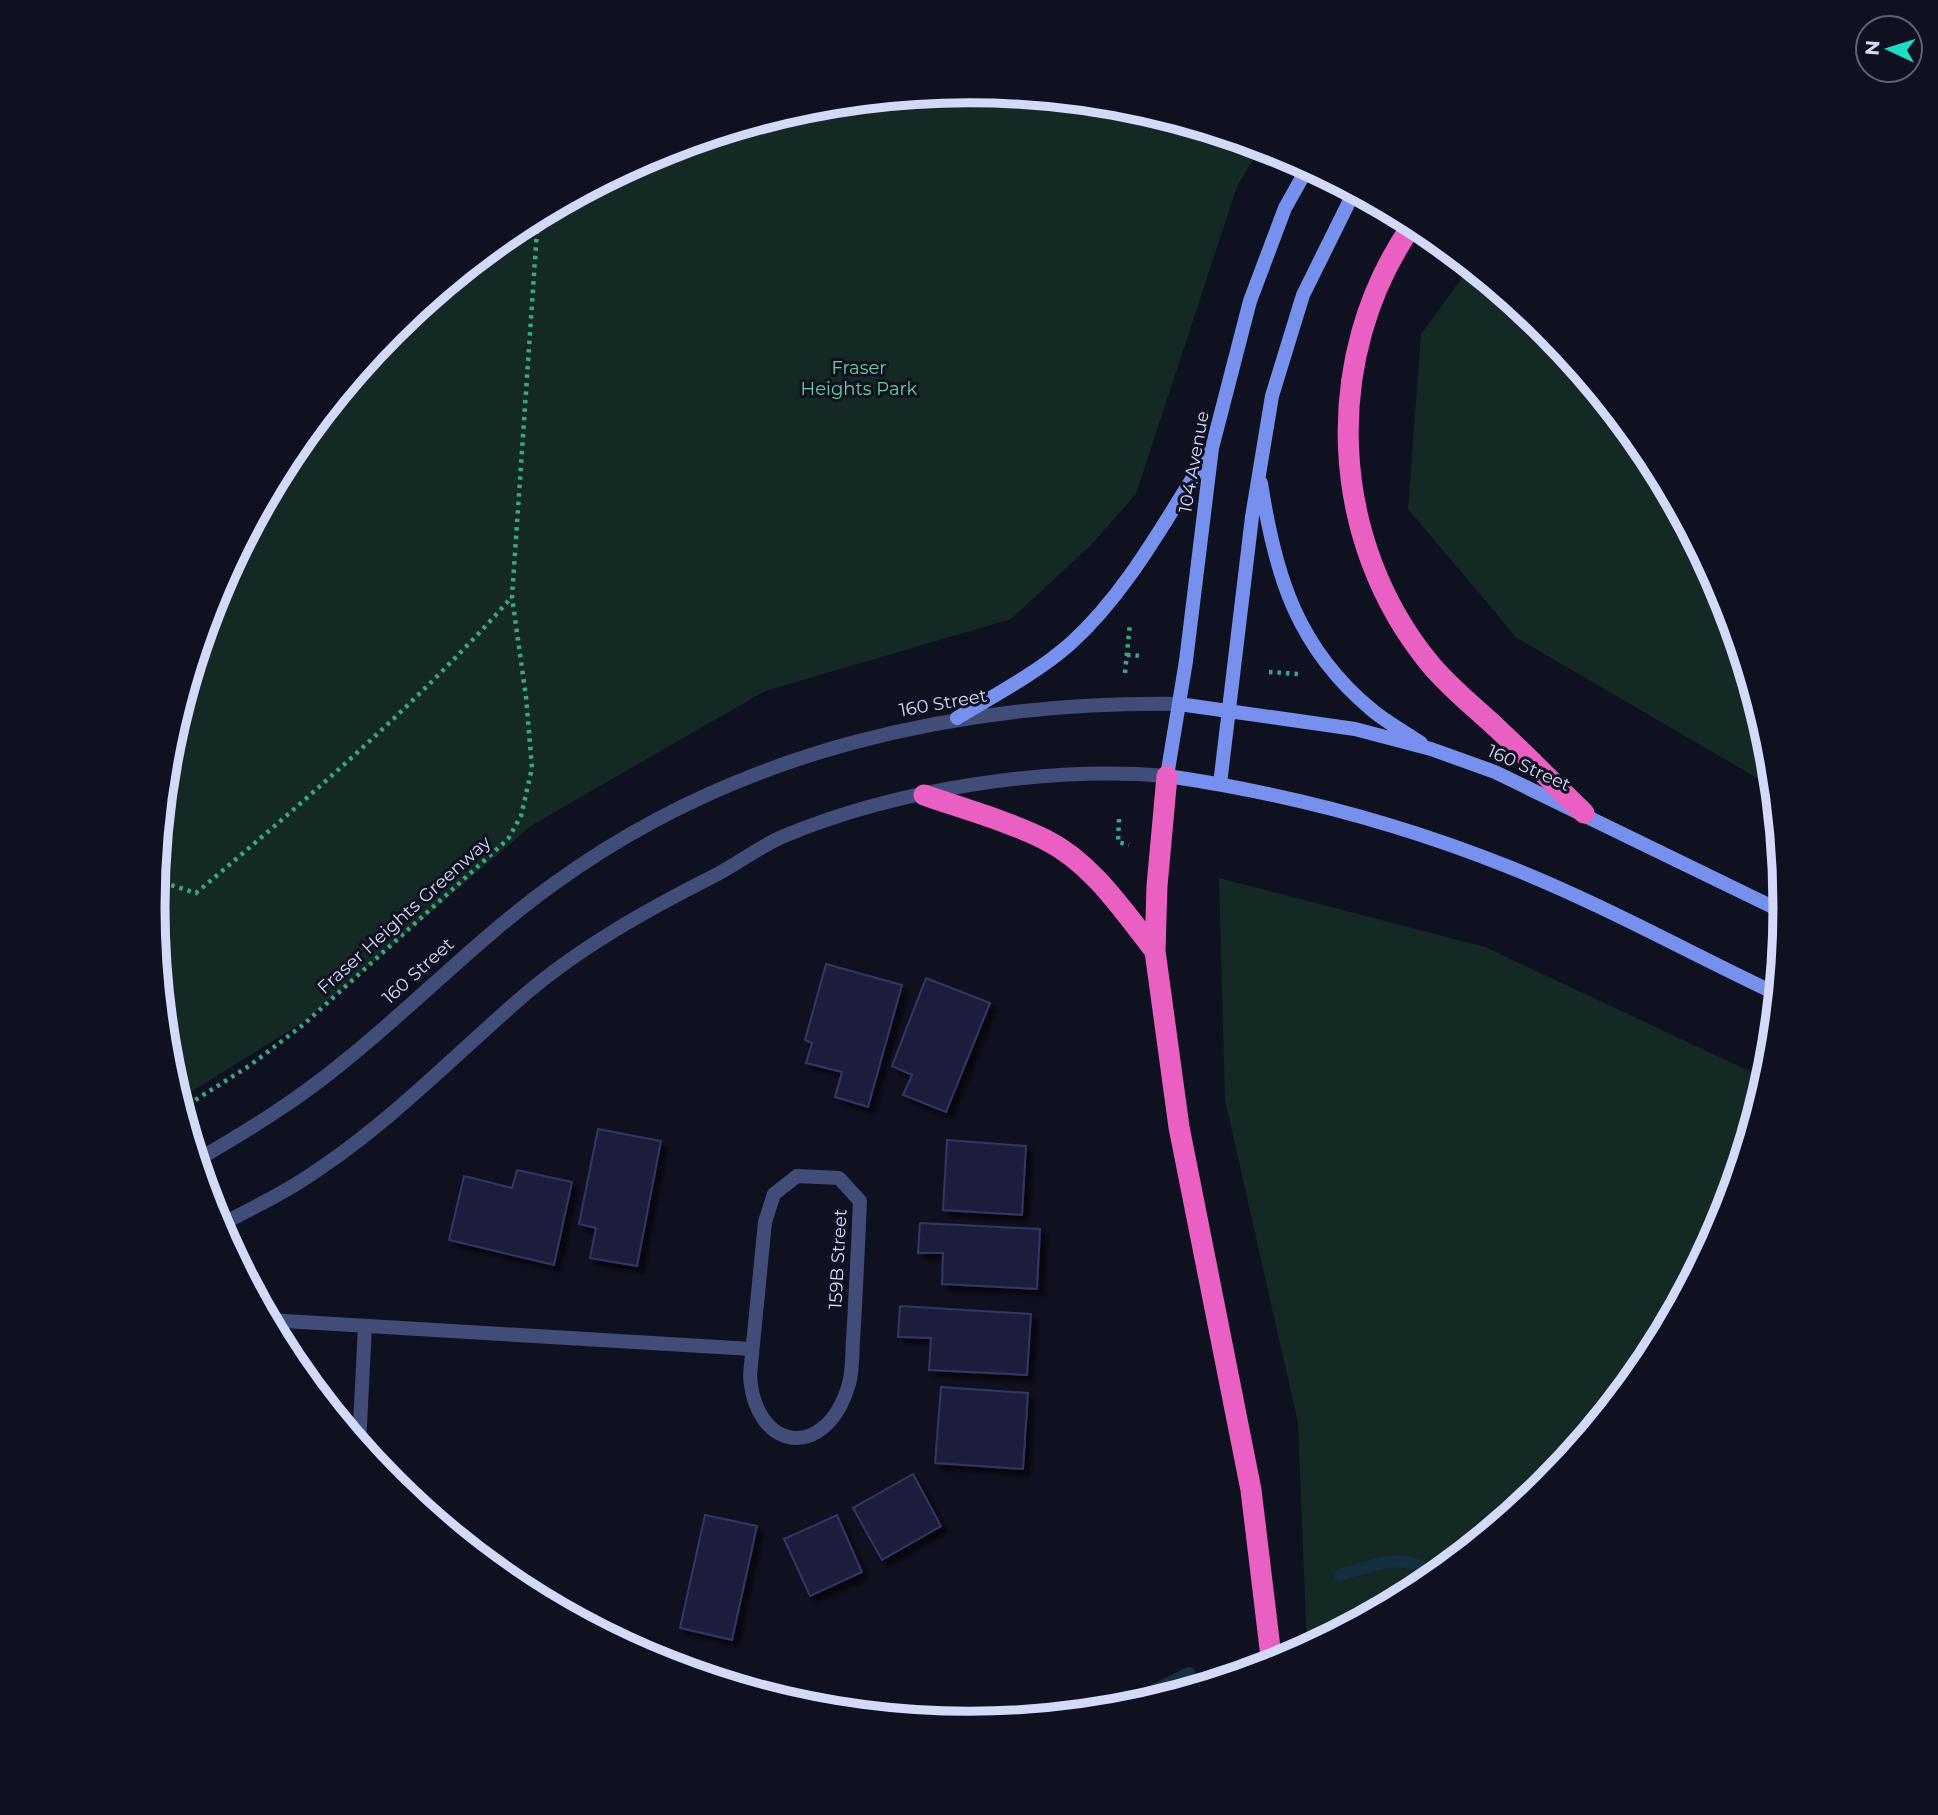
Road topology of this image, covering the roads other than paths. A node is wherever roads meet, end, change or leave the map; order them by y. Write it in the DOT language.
graph roads {
  1 [pos="1303,176"];
  2 [pos="1350,200"];
  3 [pos="1407,234"];
  4 [pos="1212,448"];
  5 [pos="1259,467"];
  6 [pos="1179,704"];
  7 [pos="1231,710"];
  8 [pos="957,718"];
  9 [pos="1431,749"];
  10 [pos="1167,776"];
  11 [pos="1220,784"];
  12 [pos="924,794"];
  13 [pos="1584,813"];
  14 [pos="1773,907"];
  15 [pos="1155,951"];
  16 [pos="1769,990"];
  17 [pos="204,1156"];
  18 [pos="228,1220"];
  19 [pos="279,1321"];
  20 [pos="365,1326"];
  21 [pos="752,1349"];
  22 [pos="360,1433"];
  23 [pos="1271,1653"];
  1 -- 4 [label="main road, 104 Avenue"];
  2 -- 5 [label="main road"];
  3 -- 13 [label="highway"];
  4 -- 6 [label="main road, 104 Avenue"];
  4 -- 8 [label="main road"];
  5 -- 7 [label="main road"];
  5 -- 9 [label="main road"];
  6 -- 7 [label="main road, 160 Street"];
  6 -- 8 [label="street, 160 Street"];
  6 -- 10 [label="main road, 104 Avenue"];
  7 -- 9 [label="main road, 160 Street"];
  7 -- 11 [label="main road"];
  8 -- 17 [label="street, 160 Street"];
  9 -- 13 [label="main road, 160 Street"];
  10 -- 11 [label="main road"];
  10 -- 12 [label="street"];
  10 -- 15 [label="highway"];
  11 -- 16 [label="main road"];
  12 -- 15 [label="highway"];
  12 -- 18 [label="street"];
  13 -- 14 [label="main road, 160 Street"];
  15 -- 23 [label="highway"];
  19 -- 20 [label="street"];
  20 -- 21 [label="street"];
  20 -- 22 [label="street"];
  21 -- 21 [label="street, 159B Street"];
}
